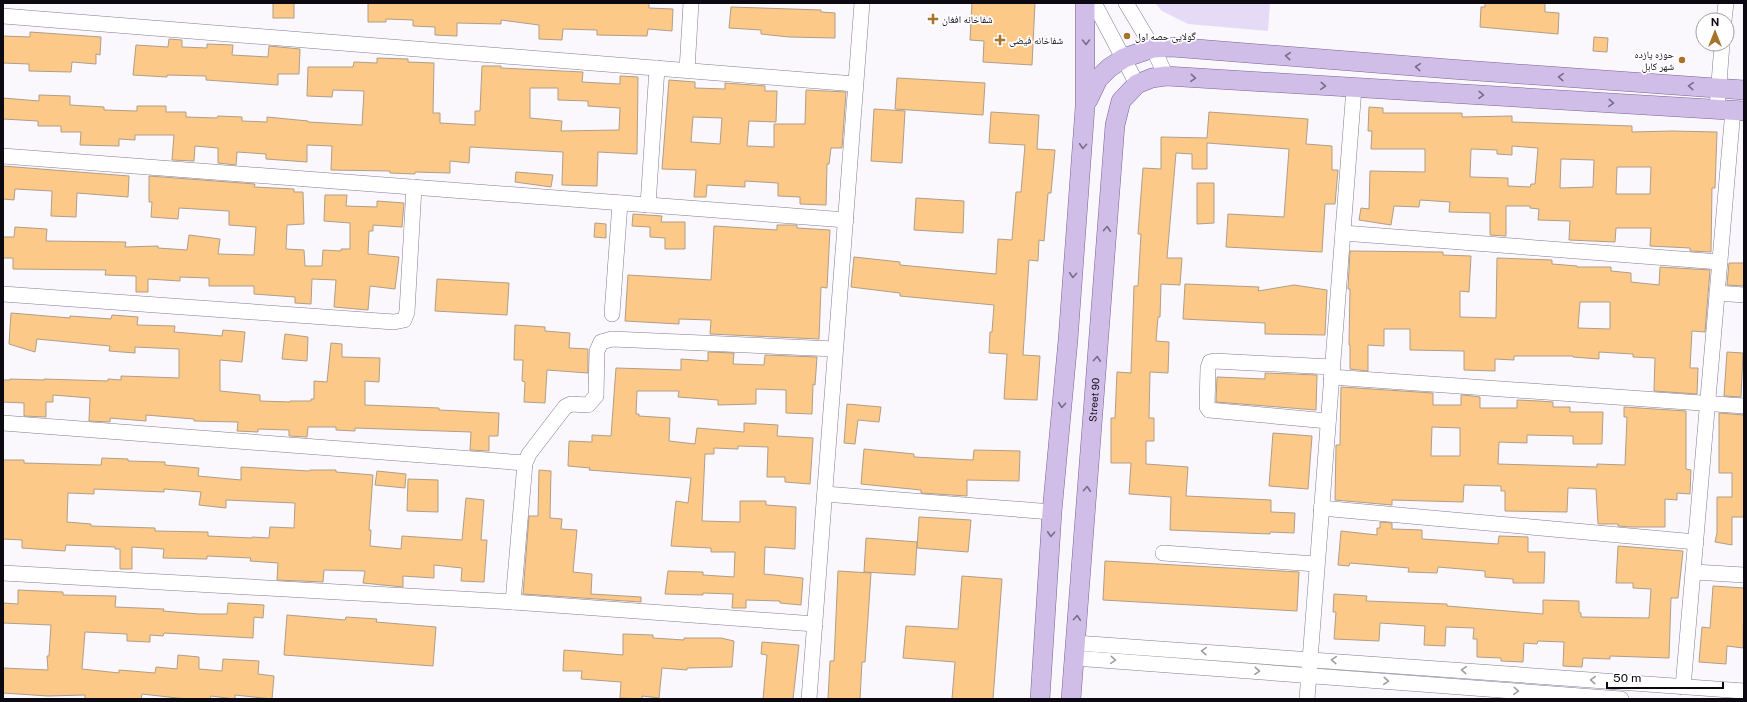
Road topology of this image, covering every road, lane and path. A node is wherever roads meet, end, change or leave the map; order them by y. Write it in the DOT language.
graph roads {
  1 [pos="691,3"];
  2 [pos="862,3"];
  3 [pos="1085,3"];
  4 [pos="1094,3"];
  5 [pos="1126,3"];
  6 [pos="3,16"];
  7 [pos="1153,48"];
  8 [pos="1721,52"];
  9 [pos="1124,58"];
  10 [pos="657,68"];
  11 [pos="1450,69"];
  12 [pos="687,70"];
  13 [pos="1166,76"];
  14 [pos="855,84"];
  15 [pos="1137,84"];
  16 [pos="1354,88"];
  17 [pos="1719,88"];
  18 [pos="1744,90"];
  19 [pos="1448,94"];
  20 [pos="1085,107"];
  21 [pos="1731,110"];
  22 [pos="3,156"];
  23 [pos="414,187"];
  24 [pos="620,203"];
  25 [pos="648,205"];
  26 [pos="846,220"];
  27 [pos="1342,233"];
  28 [pos="1720,262"];
  29 [pos="1717,293"];
  30 [pos="3,294"];
  31 [pos="1744,295"];
  32 [pos="612,314"];
  33 [pos="835,349"];
  34 [pos="1331,372"];
  35 [pos="1708,404"];
  36 [pos="1744,406"];
  37 [pos="1328,421"];
  38 [pos="3,423"];
  39 [pos="525,463"];
  40 [pos="825,494"];
  41 [pos="1321,508"];
  42 [pos="1052,512"];
  43 [pos="1696,542"];
  44 [pos="1163,553"];
  45 [pos="1316,564"];
  46 [pos="1694,572"];
  47 [pos="3,573"];
  48 [pos="1744,575"];
  49 [pos="513,602"];
  50 [pos="815,624"];
  51 [pos="1075,650"];
  52 [pos="1310,659"];
  53 [pos="1308,675"];
  54 [pos="1683,687"];
  55 [pos="1744,691"];
  56 [pos="809,699"];
  57 [pos="1040,699"];
  58 [pos="1071,699"];
  59 [pos="1307,699"];
  60 [pos="1621,699"];
  1 -- 12 [label="street"];
  2 -- 14 [label="street"];
  3 -- 20 [label="main road, one-way"];
  4 -- 9 [label="street"];
  5 -- 7 [label="street"];
  6 -- 10 [label="street"];
  7 -- 9 [label="main road"];
  11 -- 7 [label="main road, one-way"];
  7 -- 13 [label="street"];
  8 -- 17 [label="street"];
  9 -- 15 [label="street"];
  9 -- 20 [label="main road"];
  10 -- 12 [label="street"];
  10 -- 25 [label="street"];
  17 -- 11 [label="main road, one-way"];
  11 -- 19 [label="main road"];
  12 -- 14 [label="street"];
  13 -- 15 [label="main road"];
  13 -- 16 [label="main road, one-way"];
  14 -- 26 [label="street"];
  51 -- 15 [label="main road, Street 90, one-way"];
  16 -- 19 [label="main road"];
  16 -- 27 [label="street"];
  17 -- 18 [label="main road"];
  17 -- 21 [label="street"];
  19 -- 21 [label="main road, one-way"];
  20 -- 42 [label="main road, one-way"];
  21 -- 28 [label="street"];
  22 -- 23 [label="street"];
  23 -- 24 [label="street"];
  23 -- 30 [label="street"];
  24 -- 25 [label="street"];
  24 -- 32 [label="street"];
  25 -- 26 [label="street"];
  26 -- 33 [label="street"];
  27 -- 28 [label="street"];
  27 -- 34 [label="street"];
  28 -- 29 [label="street"];
  29 -- 31 [label="street"];
  29 -- 35 [label="street"];
  33 -- 39 [label="street"];
  33 -- 40 [label="street"];
  34 -- 35 [label="street"];
  34 -- 37 [label="street"];
  34 -- 37 [label="street"];
  35 -- 36 [label="street"];
  35 -- 43 [label="street"];
  37 -- 41 [label="street"];
  38 -- 39 [label="street"];
  39 -- 49 [label="street"];
  40 -- 42 [label="street"];
  40 -- 50 [label="street"];
  41 -- 43 [label="street"];
  41 -- 45 [label="street"];
  42 -- 57 [label="main road, one-way"];
  43 -- 46 [label="street"];
  44 -- 45 [label="street"];
  45 -- 52 [label="street"];
  46 -- 48 [label="street"];
  46 -- 54 [label="street"];
  47 -- 49 [label="street"];
  49 -- 50 [label="street"];
  50 -- 56 [label="street"];
  52 -- 51 [label="street, one-way"];
  51 -- 53 [label="street, one-way"];
  51 -- 58 [label="main road, Street 90"];
  52 -- 53 [label="street"];
  54 -- 52 [label="street, one-way"];
  53 -- 59 [label="street"];
  53 -- 60 [label="street, one-way"];
  54 -- 55 [label="street"];
}
